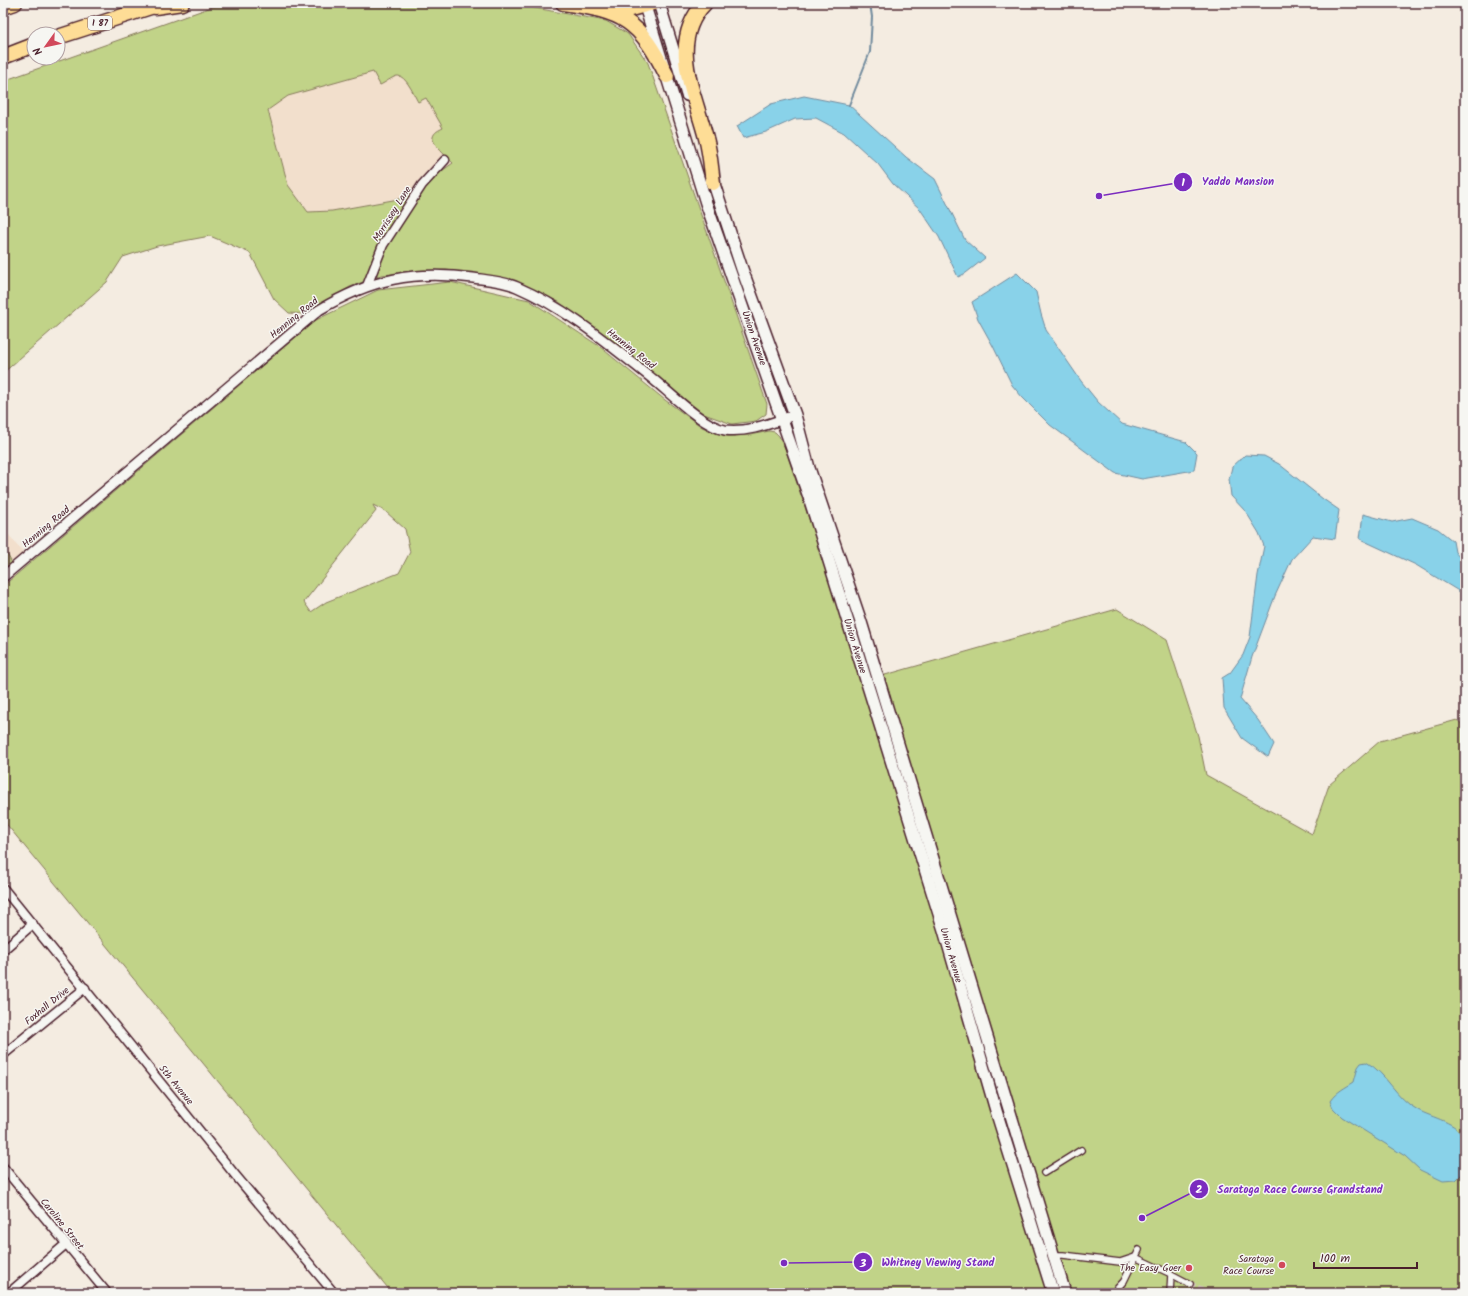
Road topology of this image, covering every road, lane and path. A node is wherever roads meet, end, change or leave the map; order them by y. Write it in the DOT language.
graph roads {
  1 [pos="15,3"];
  2 [pos="163,3"];
  3 [pos="182,3"];
  4 [pos="563,3"];
  5 [pos="659,3"];
  6 [pos="705,3"];
  7 [pos="647,4"];
  8 [pos="3,7"];
  9 [pos="142,9"];
  10 [pos="600,9"];
  11 [pos="66,34"];
  12 [pos="26,48"];
  13 [pos="3,57"];
  14 [pos="667,76"];
  15 [pos="445,160"];
  16 [pos="713,183"];
  17 [pos="367,286"];
  18 [pos="795,415"];
  19 [pos="782,419"];
  20 [pos="3,578"];
  21 [pos="3,888"];
  22 [pos="33,924"];
  23 [pos="3,950"];
  24 [pos="85,988"];
  25 [pos="3,1055"];
  26 [pos="1081,1150"];
  27 [pos="3,1167"];
  28 [pos="1044,1173"];
  29 [pos="66,1244"];
  30 [pos="1139,1250"];
  31 [pos="1054,1255"];
  32 [pos="1135,1257"];
  33 [pos="1171,1274"];
  34 [pos="1190,1284"];
  35 [pos="9,1293"];
  36 [pos="107,1293"];
  37 [pos="334,1293"];
  38 [pos="1053,1293"];
  39 [pos="1065,1293"];
  40 [pos="1114,1293"];
  41 [pos="1170,1293"];
  1 -- 8 [label="highway"];
  2 -- 9 [label="highway, I 87"];
  3 -- 9 [label="highway"];
  4 -- 10 [label="highway"];
  5 -- 16 [label="main road, Union Avenue"];
  6 -- 16 [label="highway"];
  7 -- 10 [label="highway"];
  7 -- 14 [label="main road, Union Avenue"];
  9 -- 11 [label="highway, I 87"];
  10 -- 14 [label="highway"];
  12 -- 13 [label="highway"];
  14 -- 19 [label="main road, Union Avenue"];
  15 -- 17 [label="street, Morrissey Lane"];
  16 -- 18 [label="main road, Union Avenue"];
  17 -- 19 [label="street, Henning Road"];
  17 -- 20 [label="street, Henning Road"];
  18 -- 19 [label="street, Henning Road"];
  18 -- 31 [label="main road, Union Avenue"];
  19 -- 38 [label="main road, Union Avenue"];
  21 -- 22 [label="street, 5th Avenue"];
  22 -- 23 [label="street"];
  22 -- 24 [label="street, 5th Avenue"];
  24 -- 25 [label="street, Foxhall Drive"];
  24 -- 37 [label="street, 5th Avenue"];
  26 -- 28 [label="street"];
  27 -- 29 [label="street, Caroline Street"];
  29 -- 35 [label="street"];
  29 -- 36 [label="street, Caroline Street"];
  30 -- 32 [label="street"];
  31 -- 32 [label="street"];
  31 -- 39 [label="main road, Union Avenue"];
  32 -- 33 [label="street"];
  32 -- 40 [label="street"];
  33 -- 34 [label="street"];
  33 -- 41 [label="street"];
}
